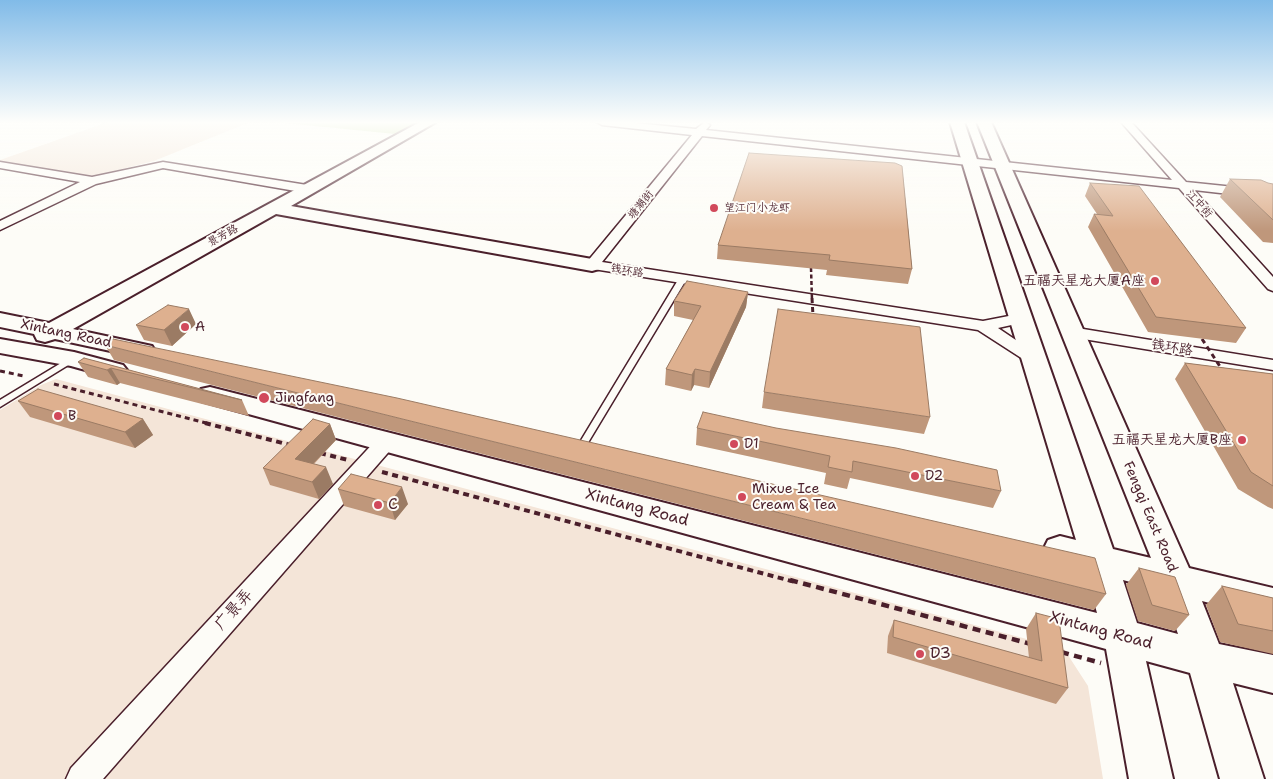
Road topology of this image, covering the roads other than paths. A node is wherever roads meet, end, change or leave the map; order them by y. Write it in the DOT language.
graph roads {
  1 [pos="363,158"];
  2 [pos="679,158"];
  3 [pos="944,158"];
  4 [pos="1000,158"];
  5 [pos="1158,158"];
  6 [pos="970,161"];
  7 [pos="0,165"];
  8 [pos="1003,165"];
  9 [pos="92,181"];
  10 [pos="1181,185"];
  11 [pos="308,189"];
  12 [pos="1273,195"];
  13 [pos="273,208"];
  14 [pos="0,226"];
  15 [pos="592,265"];
  16 [pos="682,280"];
  17 [pos="1273,286"];
  18 [pos="1019,319"];
  19 [pos="0,320"];
  20 [pos="983,326"];
  21 [pos="50,332"];
  22 [pos="1071,332"];
  23 [pos="6,356"];
  24 [pos="1032,357"];
  25 [pos="74,359"];
  26 [pos="1273,365"];
  27 [pos="187,389"];
  28 [pos="0,404"];
  29 [pos="386,442"];
  30 [pos="586,444"];
  31 [pos="1030,544"];
  32 [pos="1099,559"];
  33 [pos="1178,581"];
  34 [pos="1273,604"];
  35 [pos="1125,653"];
  36 [pos="1206,659"];
  37 [pos="1273,674"];
  38 [pos="82,779"];
  39 [pos="1151,779"];
  40 [pos="1242,779"];
  1 -- 11 [label="main road, 景芳路"];
  2 -- 15 [label="street, 塘潮街"];
  3 -- 6 [label="street"];
  4 -- 8 [label="main road, Fengqi East Road"];
  5 -- 10 [label="street, 江中街"];
  6 -- 8 [label="street"];
  6 -- 18 [label="main road"];
  7 -- 9 [label="street"];
  8 -- 10 [label="street"];
  8 -- 22 [label="main road, Fengqi East Road"];
  9 -- 11 [label="street"];
  9 -- 14 [label="street"];
  10 -- 12 [label="street"];
  10 -- 17 [label="street, 江中街"];
  11 -- 13 [label="main road, 景芳路"];
  13 -- 15 [label="main road, 钱环路"];
  13 -- 21 [label="main road, 景芳路"];
  15 -- 16 [label="street, 钱环路"];
  16 -- 20 [label="street, 钱环路"];
  16 -- 30 [label="lane"];
  18 -- 20 [label="street, 钱环路"];
  18 -- 24 [label="main road"];
  19 -- 21 [label="main road, Xintang Road"];
  20 -- 24 [label="street, 钱环路"];
  21 -- 23 [label="main road, 景芳路"];
  21 -- 25 [label="main road, Xintang Road"];
  22 -- 26 [label="street, 钱环路"];
  22 -- 33 [label="main road, Fengqi East Road"];
  23 -- 25 [label="main road, Xintang Road"];
  24 -- 32 [label="main road"];
  25 -- 28 [label="lane"];
  27 -- 29 [label="main road, Xintang Road"];
  29 -- 35 [label="main road, Xintang Road"];
  29 -- 38 [label="street, 广景弄"];
  31 -- 32 [label="main road"];
  32 -- 33 [label="main road"];
  32 -- 35 [label="main road"];
  33 -- 34 [label="main road"];
  33 -- 36 [label="main road, Fengqi East Road"];
  35 -- 36 [label="main road, Xintang Road"];
  35 -- 39 [label="main road"];
  36 -- 37 [label="main road, Xintang Road"];
  36 -- 40 [label="main road, Fengqi East Road"];
}
